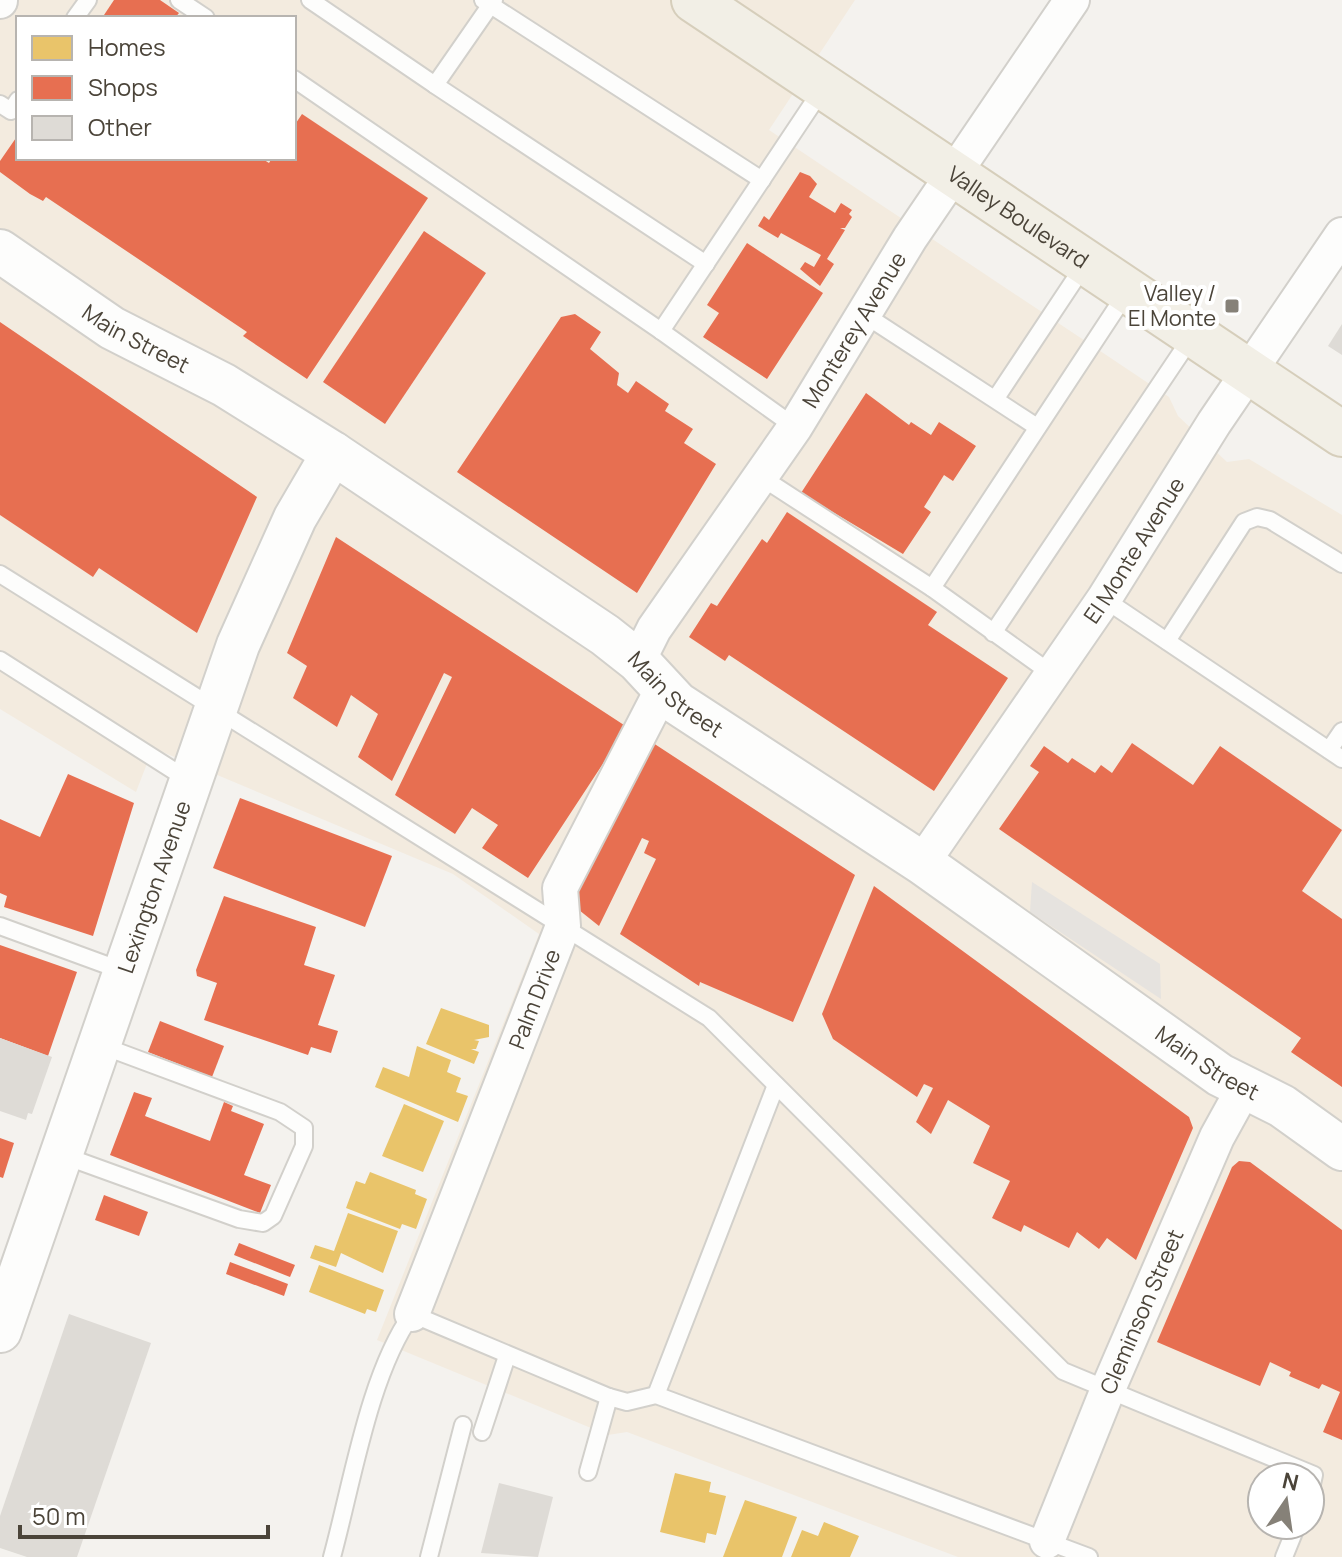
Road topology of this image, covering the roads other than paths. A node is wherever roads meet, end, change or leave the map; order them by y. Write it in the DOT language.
graph roads {
  1 [pos="179,0"];
  2 [pos="310,0"];
  3 [pos="694,0"];
  4 [pos="1072,0"];
  5 [pos="489,2"];
  6 [pos="203,16"];
  7 [pos="296,80"];
  8 [pos="435,85"];
  9 [pos="824,87"];
  10 [pos="16,103"];
  11 [pos="0,104"];
  12 [pos="952,174"];
  13 [pos="762,180"];
  14 [pos="1342,235"];
  15 [pos="0,251"];
  16 [pos="1086,263"];
  17 [pos="706,264"];
  18 [pos="1127,291"];
  19 [pos="862,313"];
  20 [pos="661,331"];
  21 [pos="1193,335"];
  22 [pos="1248,374"];
  23 [pos="996,398"];
  24 [pos="795,427"];
  25 [pos="1037,427"];
  26 [pos="1342,434"];
  27 [pos="333,453"];
  28 [pos="761,477"];
  29 [pos="1342,564"];
  30 [pos="0,574"];
  31 [pos="932,588"];
  32 [pos="1104,599"];
  33 [pos="993,633"];
  34 [pos="1167,641"];
  35 [pos="0,660"];
  36 [pos="1052,674"];
  37 [pos="650,676"];
  38 [pos="215,708"];
  39 [pos="1342,731"];
  40 [pos="1335,754"];
  41 [pos="190,781"];
  42 [pos="922,863"];
  43 [pos="0,926"];
  44 [pos="563,926"];
  45 [pos="124,971"];
  46 [pos="99,1045"];
  47 [pos="776,1085"];
  48 [pos="1244,1088"];
  49 [pos="1342,1149"];
  50 [pos="61,1154"];
  51 [pos="412,1314"];
  52 [pos="0,1331"];
  53 [pos="507,1356"];
  54 [pos="1108,1389"];
  55 [pos="656,1395"];
  56 [pos="609,1397"];
  57 [pos="463,1425"];
  58 [pos="482,1432"];
  59 [pos="1280,1461"];
  60 [pos="588,1472"];
  61 [pos="1047,1541"];
  62 [pos="332,1557"];
  63 [pos="429,1557"];
  64 [pos="1089,1557"];
  1 -- 6 [label="lane"];
  2 -- 8 [label="lane"];
  3 -- 9 [label="main road, Valley Boulevard"];
  4 -- 12 [label="street, Monterey Avenue"];
  5 -- 8 [label="lane"];
  5 -- 13 [label="lane"];
  7 -- 20 [label="lane"];
  8 -- 17 [label="lane"];
  9 -- 12 [label="main road, Valley Boulevard"];
  9 -- 13 [label="lane"];
  10 -- 11 [label="lane"];
  12 -- 16 [label="main road, Valley Boulevard"];
  12 -- 19 [label="street, Monterey Avenue"];
  13 -- 17 [label="lane"];
  14 -- 22 [label="street, El Monte Avenue"];
  15 -- 27 [label="street, Main Street"];
  16 -- 18 [label="main road, Valley Boulevard"];
  16 -- 23 [label="lane"];
  17 -- 20 [label="lane"];
  18 -- 21 [label="main road, Valley Boulevard"];
  18 -- 25 [label="lane"];
  19 -- 23 [label="lane"];
  19 -- 24 [label="street, Monterey Avenue"];
  20 -- 24 [label="lane"];
  21 -- 22 [label="main road, Valley Boulevard"];
  21 -- 33 [label="lane"];
  22 -- 26 [label="main road, Valley Boulevard"];
  22 -- 32 [label="street, El Monte Avenue"];
  23 -- 25 [label="lane"];
  24 -- 28 [label="street, Monterey Avenue"];
  25 -- 31 [label="lane"];
  27 -- 37 [label="street, Main Street"];
  27 -- 38 [label="street, Lexington Avenue"];
  28 -- 31 [label="lane"];
  28 -- 37 [label="street, Monterey Avenue"];
  29 -- 34 [label="lane"];
  30 -- 38 [label="lane"];
  31 -- 33 [label="lane"];
  32 -- 34 [label="lane"];
  32 -- 36 [label="street, El Monte Avenue"];
  33 -- 36 [label="lane"];
  34 -- 40 [label="lane"];
  35 -- 41 [label="lane"];
  36 -- 42 [label="street, El Monte Avenue"];
  37 -- 42 [label="street, Main Street"];
  37 -- 44 [label="street, Palm Drive"];
  38 -- 41 [label="street, Lexington Avenue"];
  38 -- 44 [label="lane"];
  39 -- 40 [label="lane"];
  41 -- 45 [label="street, Lexington Avenue"];
  42 -- 48 [label="street, Main Street"];
  43 -- 45 [label="lane"];
  44 -- 47 [label="lane"];
  44 -- 51 [label="street, Palm Drive"];
  45 -- 46 [label="street, Lexington Avenue"];
  46 -- 50 [label="street, Lexington Avenue"];
  46 -- 50 [label="lane"];
  47 -- 54 [label="lane"];
  47 -- 55 [label="lane"];
  48 -- 49 [label="street, Main Street"];
  48 -- 54 [label="street, Cleminson Street"];
  50 -- 52 [label="street, Lexington Avenue"];
  51 -- 53 [label="lane"];
  51 -- 62 [label="lane"];
  53 -- 56 [label="lane"];
  53 -- 58 [label="lane"];
  54 -- 59 [label="lane"];
  54 -- 61 [label="street, Cleminson Street"];
  55 -- 56 [label="lane"];
  55 -- 61 [label="lane"];
  56 -- 60 [label="lane"];
  57 -- 63 [label="lane"];
  61 -- 64 [label="lane"];
}
